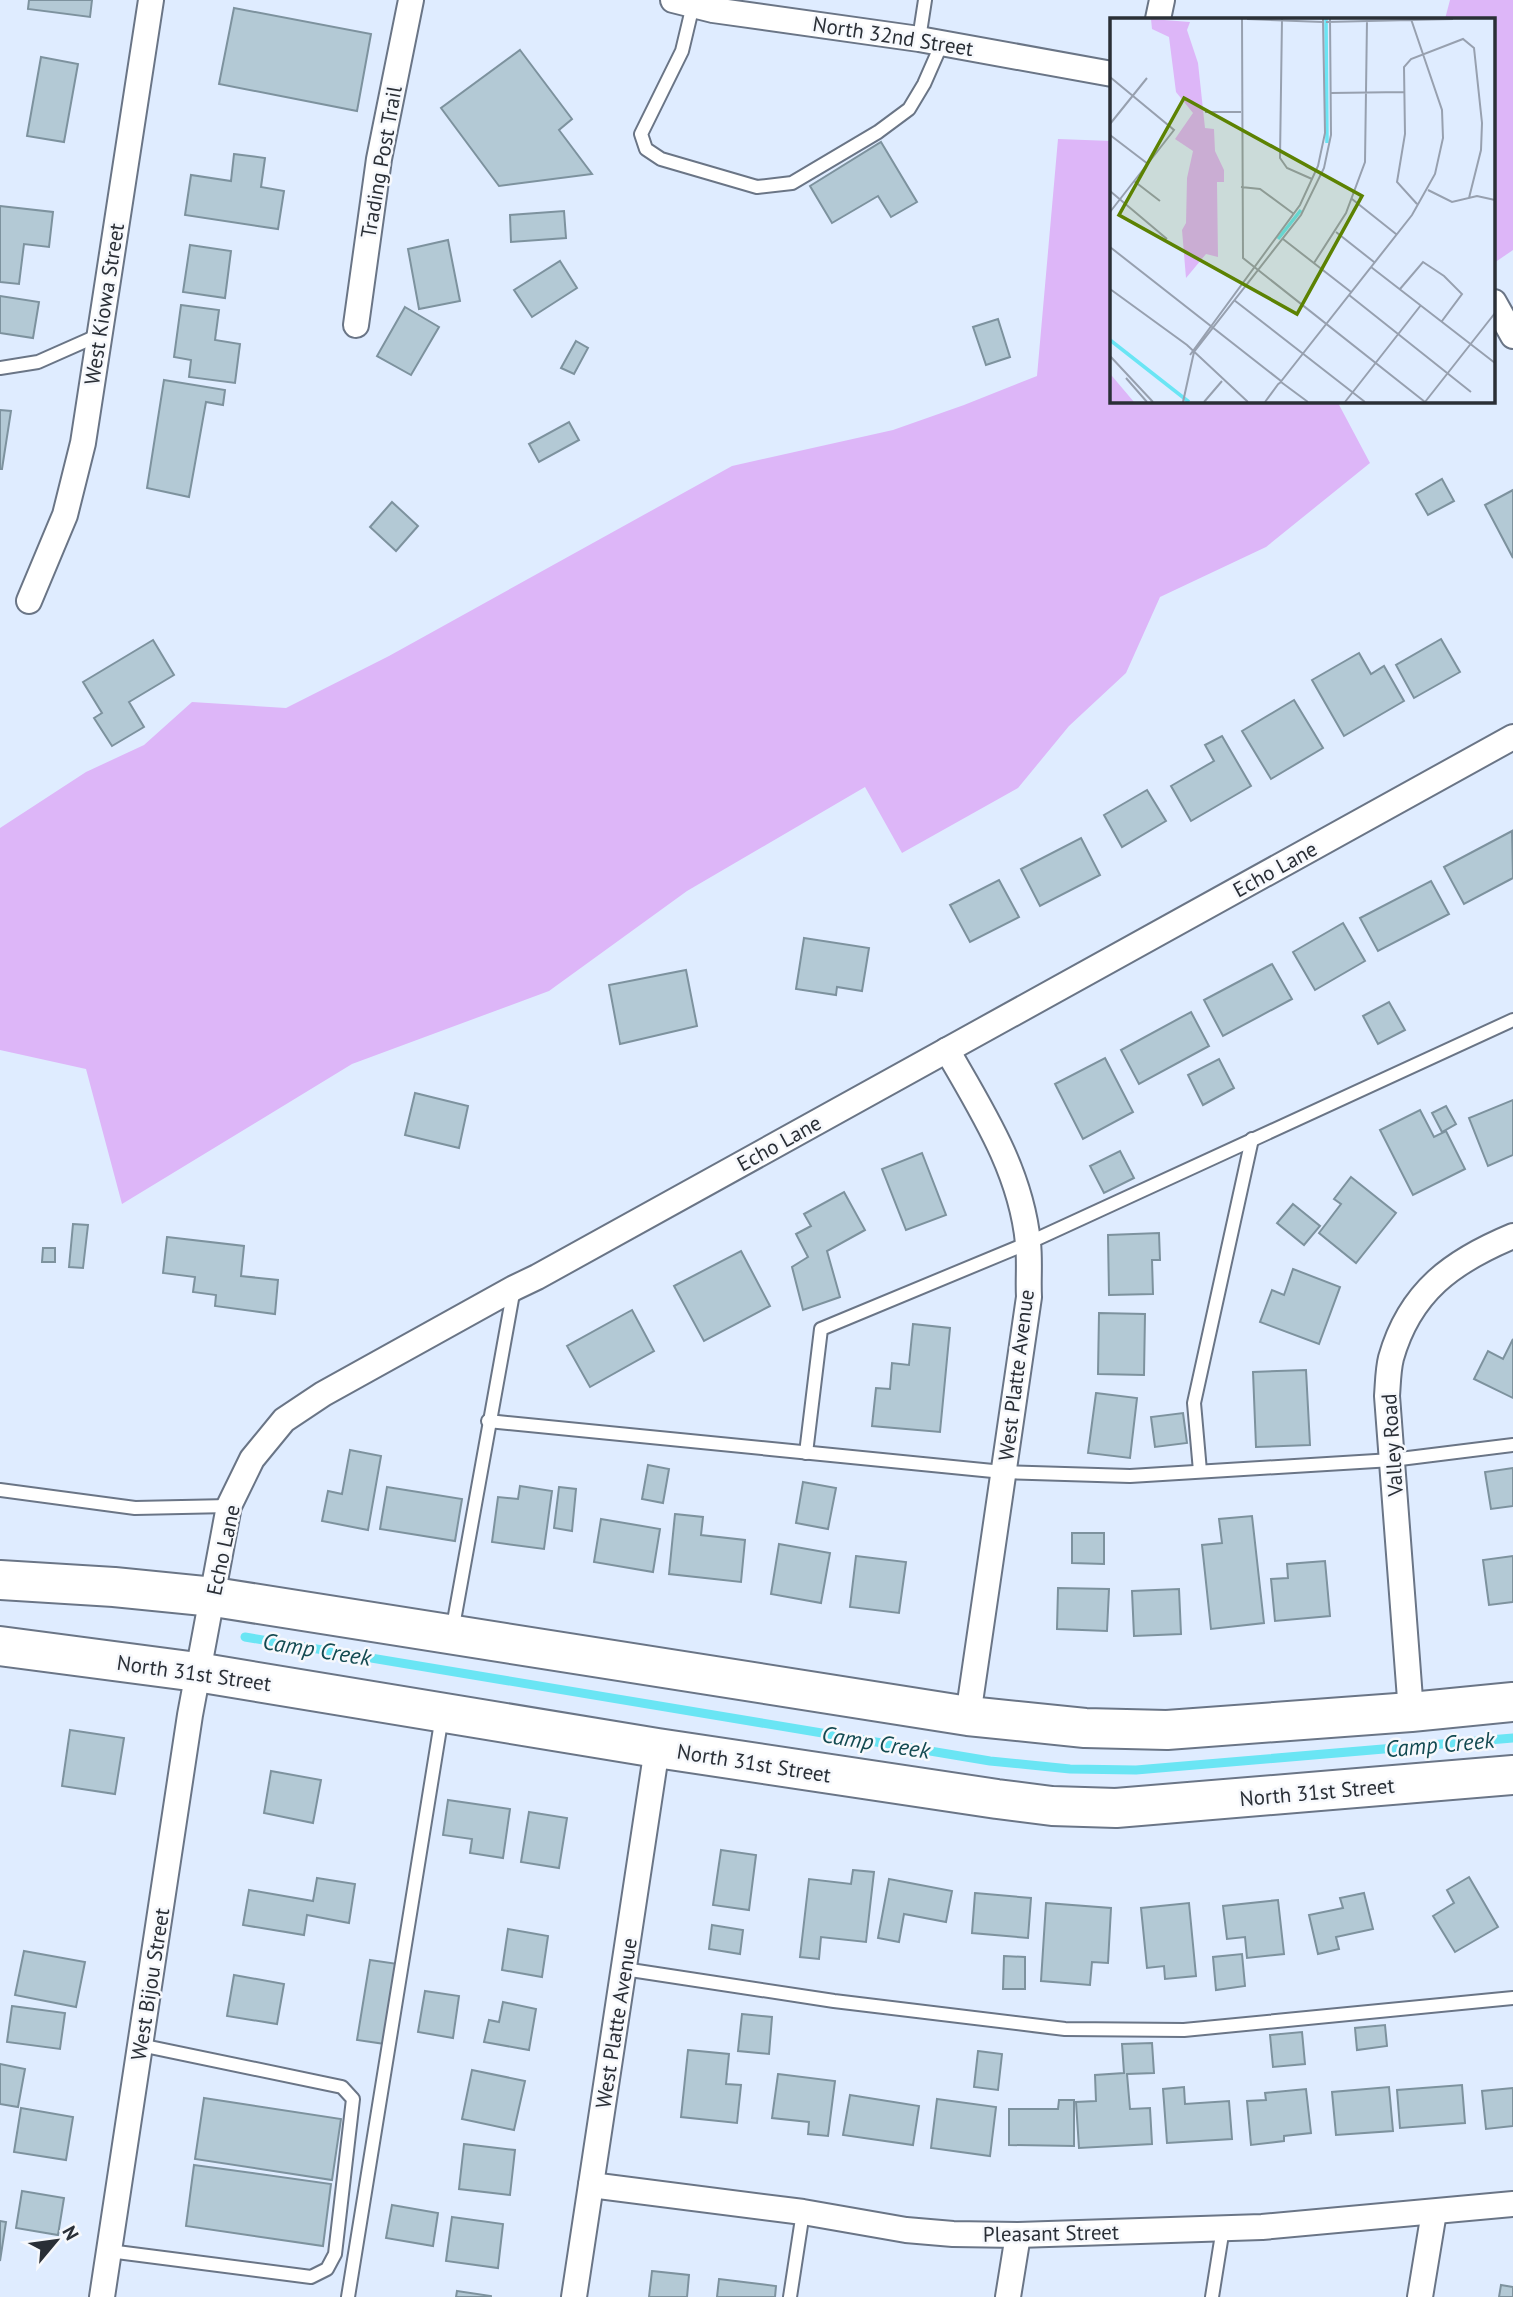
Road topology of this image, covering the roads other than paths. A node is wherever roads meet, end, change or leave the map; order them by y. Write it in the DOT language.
graph roads {
  1 [pos="151,0"];
  2 [pos="411,0"];
  3 [pos="925,0"];
  4 [pos="1161,0"];
  5 [pos="683,2"];
  6 [pos="1158,18"];
  7 [pos="930,41"];
  8 [pos="1110,74"];
  9 [pos="1496,306"];
  10 [pos="356,325"];
  11 [pos="99,335"];
  12 [pos="1513,336"];
  13 [pos="0,368"];
  14 [pos="29,601"];
  15 [pos="1513,737"];
  16 [pos="1513,1020"];
  17 [pos="947,1050"];
  18 [pos="1252,1139"];
  19 [pos="1513,1236"];
  20 [pos="1028,1243"];
  21 [pos="514,1288"];
  22 [pos="488,1421"];
  23 [pos="1513,1445"];
  24 [pos="806,1453"];
  25 [pos="1392,1460"];
  26 [pos="1200,1471"];
  27 [pos="1003,1472"];
  28 [pos="0,1490"];
  29 [pos="229,1506"];
  30 [pos="0,1580"];
  31 [pos="214,1597"];
  32 [pos="451,1634"];
  33 [pos="0,1646"];
  34 [pos="197,1672"];
  35 [pos="1513,1702"];
  36 [pos="443,1712"];
  37 [pos="1411,1712"];
  38 [pos="968,1716"];
  39 [pos="657,1748"];
  40 [pos="1513,1775"];
  41 [pos="624,1969"];
  42 [pos="1513,1998"];
  43 [pos="140,2045"];
  44 [pos="592,2185"];
  45 [pos="1513,2204"];
  46 [pos="1434,2212"];
  47 [pos="803,2213"];
  48 [pos="1223,2228"];
  49 [pos="1018,2235"];
  50 [pos="109,2252"];
  51 [pos="102,2297"];
  52 [pos="348,2297"];
  53 [pos="574,2297"];
  54 [pos="790,2297"];
  55 [pos="1008,2297"];
  56 [pos="1212,2297"];
  57 [pos="1420,2297"];
  1 -- 11 [label="street, West Kiowa Street"];
  2 -- 10 [label="street, Trading Post Trail"];
  3 -- 7 [label="lane"];
  4 -- 6 [label="street"];
  5 -- 7 [label="street, North 32nd Street"];
  5 -- 7 [label="lane"];
  7 -- 8 [label="street, North 32nd Street"];
  9 -- 12 [label="street"];
  11 -- 13 [label="lane"];
  11 -- 14 [label="street, West Kiowa Street"];
  15 -- 17 [label="street, Echo Lane"];
  16 -- 18 [label="lane"];
  17 -- 20 [label="street, West Platte Avenue"];
  17 -- 21 [label="street, Echo Lane"];
  18 -- 20 [label="lane"];
  18 -- 26 [label="lane"];
  19 -- 25 [label="street, Valley Road"];
  20 -- 24 [label="lane"];
  20 -- 27 [label="street, West Platte Avenue"];
  21 -- 22 [label="lane"];
  21 -- 29 [label="street, Echo Lane"];
  22 -- 24 [label="lane"];
  22 -- 32 [label="lane"];
  23 -- 25 [label="lane"];
  24 -- 27 [label="lane"];
  25 -- 26 [label="lane"];
  25 -- 37 [label="street, Valley Road"];
  26 -- 27 [label="lane"];
  27 -- 38 [label="street, West Platte Avenue"];
  28 -- 29 [label="lane"];
  29 -- 31 [label="street, Echo Lane"];
  30 -- 31 [label="main road"];
  31 -- 32 [label="main road"];
  31 -- 34 [label="street, Echo Lane"];
  32 -- 38 [label="main road"];
  33 -- 34 [label="main road, North 31st Street"];
  34 -- 36 [label="main road, North 31st Street"];
  34 -- 43 [label="street, West Bijou Street"];
  35 -- 37 [label="main road"];
  36 -- 39 [label="main road, North 31st Street"];
  36 -- 52 [label="lane"];
  37 -- 38 [label="main road"];
  39 -- 40 [label="main road, North 31st Street"];
  39 -- 41 [label="street, West Platte Avenue"];
  41 -- 42 [label="lane"];
  41 -- 44 [label="street, West Platte Avenue"];
  43 -- 50 [label="street, West Bijou Street"];
  43 -- 50 [label="lane"];
  44 -- 47 [label="street, Pleasant Street"];
  44 -- 53 [label="street, West Platte Avenue"];
  45 -- 46 [label="street, Pleasant Street"];
  46 -- 48 [label="street, Pleasant Street"];
  46 -- 57 [label="street"];
  47 -- 49 [label="street, Pleasant Street"];
  47 -- 54 [label="lane"];
  48 -- 49 [label="street, Pleasant Street"];
  48 -- 56 [label="lane"];
  49 -- 55 [label="street"];
  50 -- 51 [label="street, West Bijou Street"];
}
